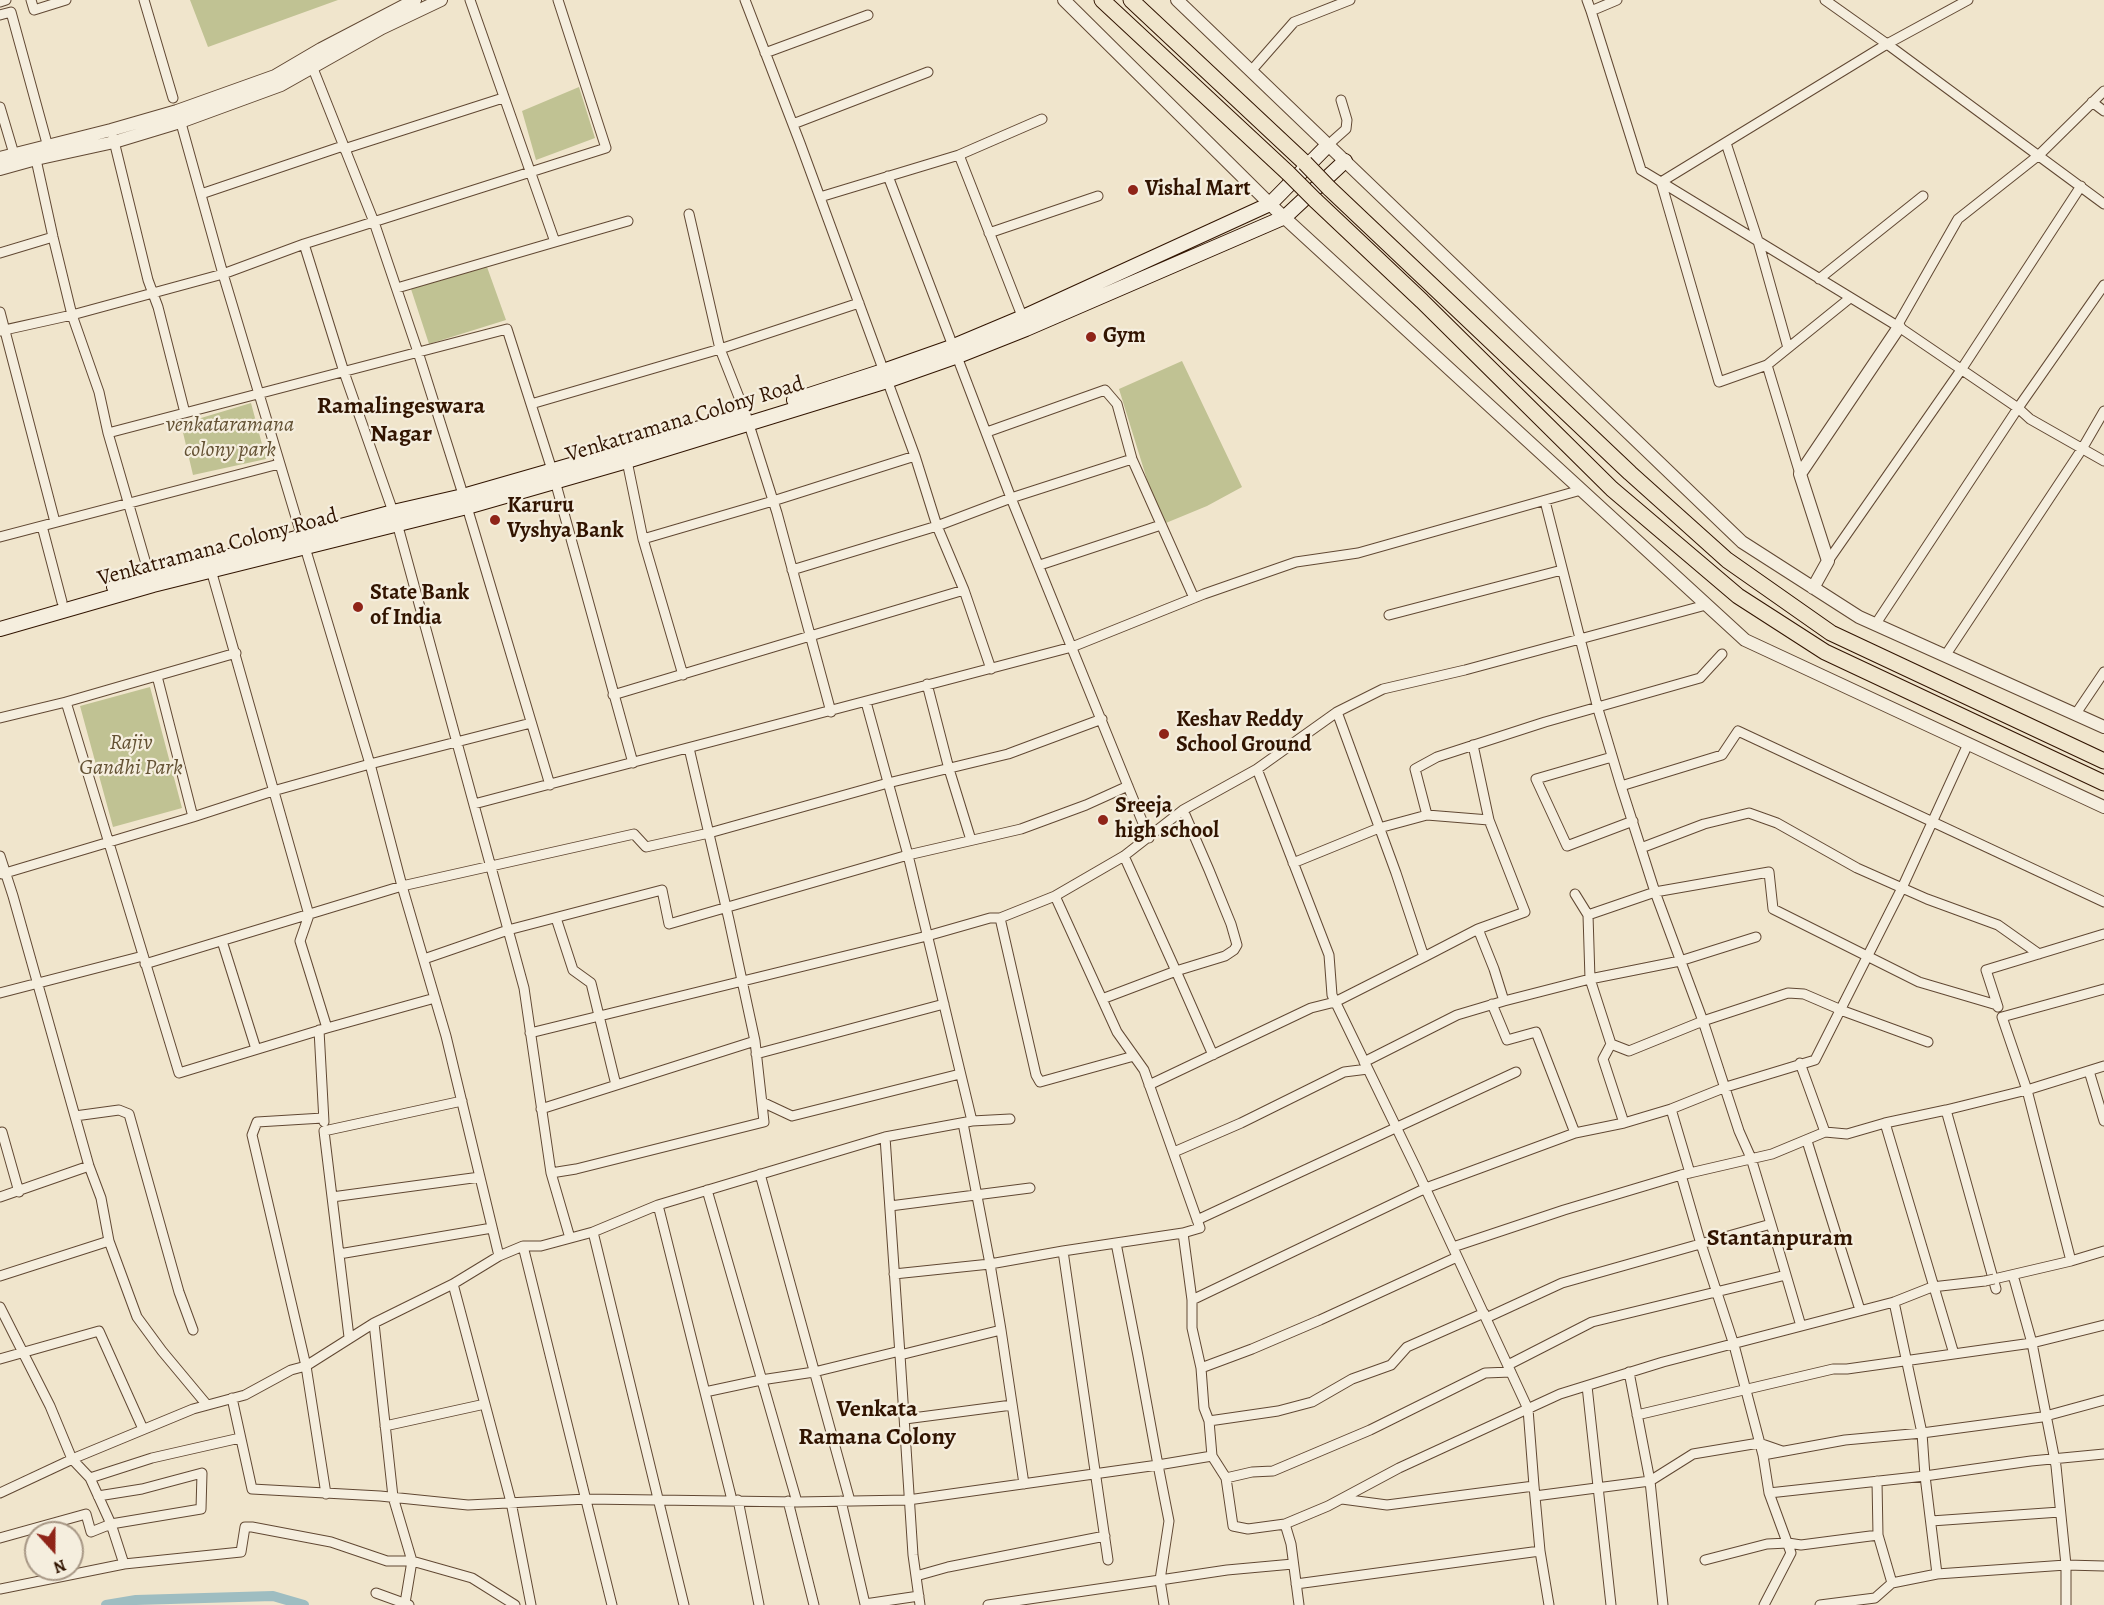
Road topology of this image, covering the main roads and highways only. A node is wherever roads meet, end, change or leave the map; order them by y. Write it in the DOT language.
graph roads {
  1 [pos="1102,0"];
  2 [pos="1131,0"];
  3 [pos="1328,145"];
  4 [pos="1345,161"];
  5 [pos="1025,323"];
  6 [pos="747,419"];
  7 [pos="553,476"];
  8 [pos="304,541"];
  9 [pos="151,581"];
  10 [pos="0,620"];
  11 [pos="0,629"];
  12 [pos="2104,761"];
  13 [pos="2104,783"];
  1 -- 13 [label="highway, bridge"];
  2 -- 12 [label="highway, bridge"];
  3 -- 5 [label="main road"];
  4 -- 5 [label="main road, Venkatramana Colony Road"];
  5 -- 6 [label="main road, Venkatramana Colony Road"];
  6 -- 7 [label="main road"];
  6 -- 7 [label="main road, Venkatramana Colony Road"];
  7 -- 8 [label="main road, Venkatramana Colony Road"];
  8 -- 9 [label="main road"];
  8 -- 9 [label="main road, Venkatramana Colony Road"];
  9 -- 10 [label="main road"];
  9 -- 11 [label="main road, Venkatramana Colony Road"];
}
